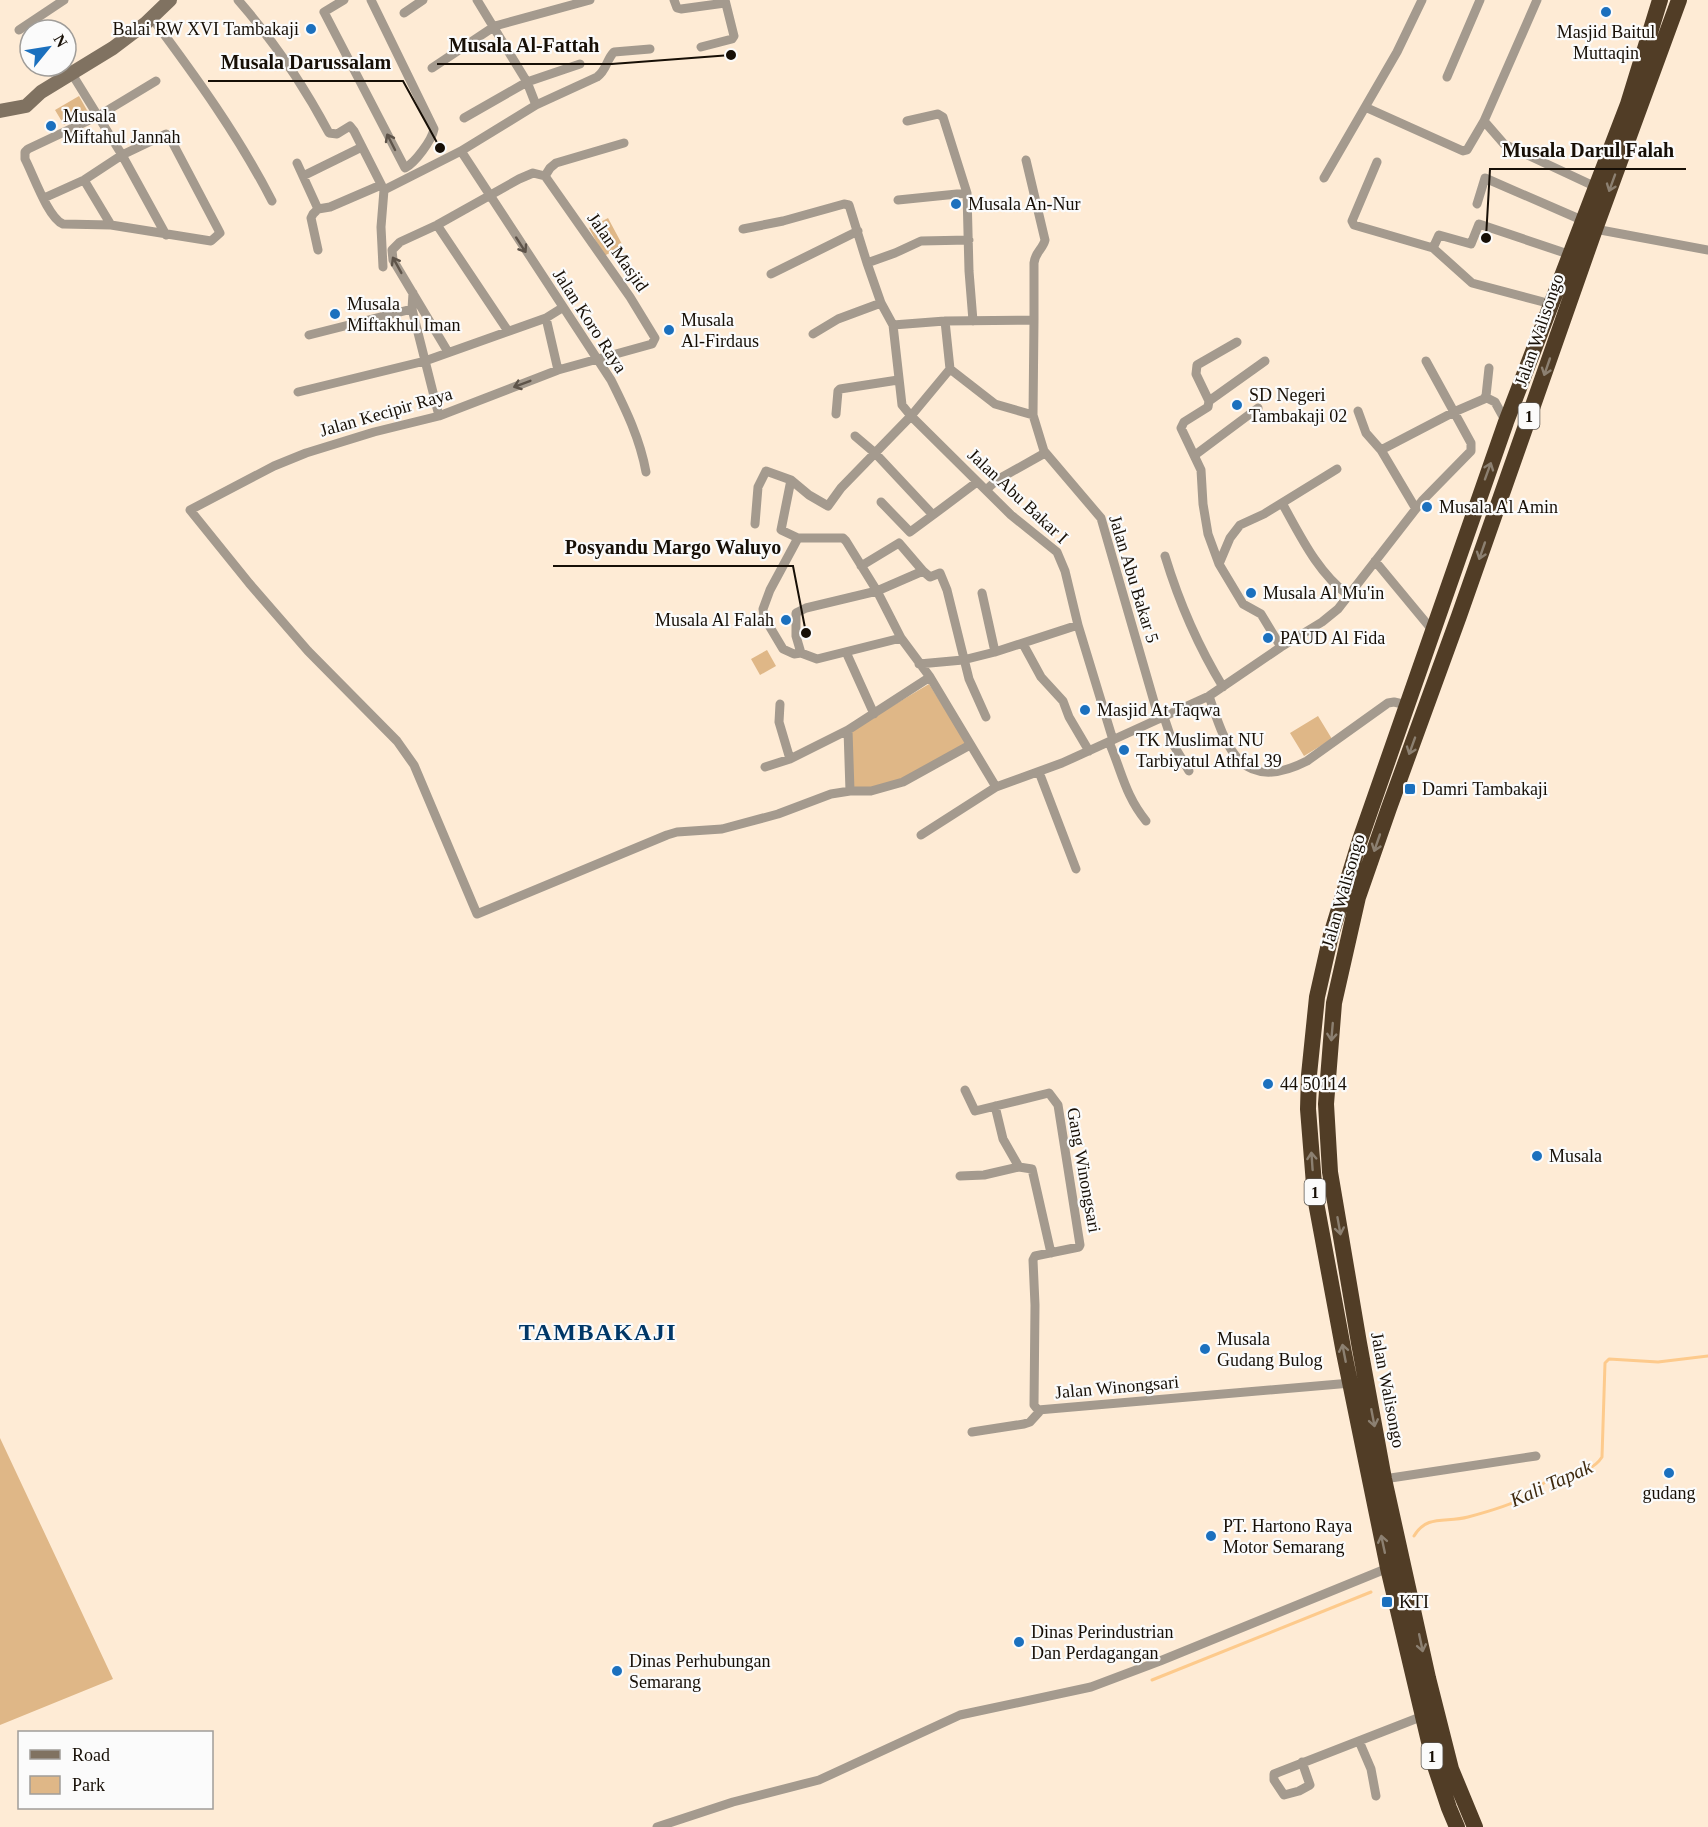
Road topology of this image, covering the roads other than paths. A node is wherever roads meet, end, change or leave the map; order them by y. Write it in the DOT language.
graph roads {
  1 [pos="64,0"];
  2 [pos="170,0"];
  3 [pos="238,0"];
  4 [pos="344,0"];
  5 [pos="372,0"];
  6 [pos="423,0"];
  7 [pos="477,0"];
  8 [pos="590,0"];
  9 [pos="674,0"];
  10 [pos="1422,0"];
  11 [pos="1480,0"];
  12 [pos="1538,0"];
  13 [pos="1660,0"];
  14 [pos="1679,0"];
  15 [pos="725,1"];
  16 [pos="404,13"];
  17 [pos="37,18"];
  18 [pos="152,18"];
  19 [pos="495,26"];
  20 [pos="701,47"];
  21 [pos="650,49"];
  22 [pos="580,64"];
  23 [pos="432,68"];
  24 [pos="78,70"];
  25 [pos="1447,77"];
  26 [pos="65,78"];
  27 [pos="74,78"];
  28 [pos="156,81"];
  29 [pos="527,82"];
  30 [pos="536,105"];
  31 [pos="1365,107"];
  32 [pos="0,111"];
  33 [pos="98,116"];
  34 [pos="464,118"];
  35 [pos="907,121"];
  36 [pos="1484,121"];
  37 [pos="624,143"];
  38 [pos="362,147"];
  39 [pos="461,151"];
  40 [pos="122,155"];
  41 [pos="1026,160"];
  42 [pos="1377,162"];
  43 [pos="297,163"];
  44 [pos="303,176"];
  45 [pos="545,176"];
  46 [pos="1324,178"];
  47 [pos="84,180"];
  48 [pos="1596,187"];
  49 [pos="383,188"];
  50 [pos="967,193"];
  51 [pos="489,196"];
  52 [pos="44,198"];
  53 [pos="898,200"];
  54 [pos="272,201"];
  55 [pos="1477,204"];
  56 [pos="318,209"];
  57 [pos="111,225"];
  58 [pos="437,225"];
  59 [pos="1590,225"];
  60 [pos="743,229"];
  61 [pos="858,231"];
  62 [pos="166,235"];
  63 [pos="969,240"];
  64 [pos="1433,248"];
  65 [pos="318,250"];
  66 [pos="1708,250"];
  67 [pos="1571,255"];
  68 [pos="867,263"];
  69 [pos="383,267"];
  70 [pos="771,274"];
  71 [pos="413,293"];
  72 [pos="881,303"];
  73 [pos="1551,304"];
  74 [pos="562,308"];
  75 [pos="412,309"];
  76 [pos="546,318"];
  77 [pos="1034,320"];
  78 [pos="945,321"];
  79 [pos="973,321"];
  80 [pos="892,325"];
  81 [pos="508,331"];
  82 [pos="813,334"];
  83 [pos="309,335"];
  84 [pos="1236,342"];
  85 [pos="648,346"];
  86 [pos="448,352"];
  87 [pos="597,358"];
  88 [pos="425,361"];
  89 [pos="1426,361"];
  90 [pos="1265,362"];
  91 [pos="1489,368"];
  92 [pos="950,369"];
  93 [pos="558,370"];
  94 [pos="898,381"];
  95 [pos="298,392"];
  96 [pos="1485,397"];
  97 [pos="1209,400"];
  98 [pos="1258,408"];
  99 [pos="1358,411"];
  100 [pos="1454,412"];
  101 [pos="836,414"];
  102 [pos="1033,415"];
  103 [pos="439,416"];
  104 [pos="911,416"];
  105 [pos="1506,422"];
  106 [pos="855,436"];
  107 [pos="1381,450"];
  108 [pos="875,453"];
  109 [pos="1045,453"];
  110 [pos="1195,455"];
  111 [pos="1337,469"];
  112 [pos="646,472"];
  113 [pos="791,480"];
  114 [pos="977,482"];
  115 [pos="986,490"];
  116 [pos="881,502"];
  117 [pos="1282,503"];
  118 [pos="1416,509"];
  119 [pos="933,515"];
  120 [pos="755,524"];
  121 [pos="798,538"];
  122 [pos="1165,556"];
  123 [pos="1375,561"];
  124 [pos="1220,564"];
  125 [pos="861,566"];
  126 [pos="922,571"];
  127 [pos="877,591"];
  128 [pos="982,593"];
  129 [pos="1348,595"];
  130 [pos="1078,625"];
  131 [pos="1433,631"];
  132 [pos="901,638"];
  133 [pos="1023,644"];
  134 [pos="1281,647"];
  135 [pos="801,652"];
  136 [pos="846,652"];
  137 [pos="995,652"];
  138 [pos="963,660"];
  139 [pos="919,664"];
  140 [pos="930,677"];
  141 [pos="1223,687"];
  142 [pos="1209,696"];
  143 [pos="780,704"];
  144 [pos="1407,705"];
  145 [pos="874,714"];
  146 [pos="986,717"];
  147 [pos="1162,718"];
  148 [pos="848,730"];
  149 [pos="1111,741"];
  150 [pos="970,746"];
  151 [pos="1089,751"];
  152 [pos="790,759"];
  153 [pos="765,767"];
  154 [pos="1190,771"];
  155 [pos="1039,772"];
  156 [pos="996,787"];
  157 [pos="850,791"];
  158 [pos="1146,821"];
  159 [pos="921,835"];
  160 [pos="1076,869"];
  161 [pos="965,1090"];
  162 [pos="995,1106"];
  163 [pos="1018,1167"];
  164 [pos="960,1176"];
  165 [pos="1051,1253"];
  166 [pos="1033,1260"];
  167 [pos="1351,1383"];
  168 [pos="1040,1411"];
  169 [pos="972,1432"];
  170 [pos="1536,1456"];
  171 [pos="1384,1479"];
  172 [pos="1388,1568"];
  173 [pos="1423,1716"];
  174 [pos="1359,1741"];
  175 [pos="1302,1762"];
  176 [pos="1376,1796"];
  177 [pos="657,1827"];
  178 [pos="1457,1827"];
  179 [pos="1475,1827"];
  1 -- 17 [label="street"];
  2 -- 18 [label="street"];
  3 -- 38 [label="street"];
  5 -- 4 [label="street, one-way"];
  6 -- 16 [label="street"];
  7 -- 19 [label="street"];
  8 -- 19 [label="street"];
  9 -- 15 [label="street"];
  10 -- 31 [label="street"];
  11 -- 25 [label="street"];
  12 -- 36 [label="street"];
  13 -- 48 [label="highway, Jalan Walisongo / 1"];
  14 -- 59 [label="highway, Jalan Walisongo / 1, one-way"];
  15 -- 20 [label="street"];
  18 -- 24 [label="street"];
  18 -- 54 [label="street"];
  19 -- 23 [label="street"];
  19 -- 29 [label="street"];
  21 -- 30 [label="street"];
  22 -- 29 [label="street"];
  26 -- 32 [label="street"];
  27 -- 33 [label="street"];
  28 -- 33 [label="street"];
  29 -- 30 [label="street"];
  29 -- 34 [label="street"];
  30 -- 39 [label="street"];
  31 -- 36 [label="street"];
  31 -- 46 [label="street"];
  33 -- 40 [label="street"];
  33 -- 52 [label="street"];
  35 -- 50 [label="street"];
  36 -- 48 [label="street"];
  37 -- 45 [label="street"];
  38 -- 44 [label="street"];
  38 -- 49 [label="street"];
  39 -- 49 [label="street"];
  39 -- 51 [label="street, Jalan Koro Raya"];
  40 -- 47 [label="street"];
  40 -- 62 [label="street"];
  40 -- 62 [label="street"];
  41 -- 77 [label="street, Jalan Abu Bakar 5"];
  42 -- 64 [label="street"];
  43 -- 44 [label="street"];
  44 -- 56 [label="street"];
  45 -- 51 [label="street"];
  45 -- 85 [label="street, Jalan Masjid"];
  47 -- 52 [label="street"];
  47 -- 57 [label="street"];
  48 -- 59 [label="highway, Jalan Walisongo / 1"];
  49 -- 56 [label="street"];
  49 -- 69 [label="street"];
  50 -- 53 [label="street"];
  50 -- 63 [label="street"];
  51 -- 58 [label="street"];
  51 -- 74 [label="street, Jalan Koro Raya, one-way"];
  52 -- 57 [label="street"];
  55 -- 59 [label="street"];
  56 -- 65 [label="street"];
  57 -- 62 [label="street"];
  71 -- 58 [label="street, one-way"];
  58 -- 81 [label="street"];
  59 -- 66 [label="street"];
  59 -- 67 [label="highway, Jalan Walisongo / 1"];
  59 -- 171 [label="highway, Jalan Walisongo / 1, one-way"];
  60 -- 61 [label="street"];
  61 -- 68 [label="street"];
  61 -- 70 [label="street"];
  63 -- 68 [label="street"];
  63 -- 79 [label="street"];
  64 -- 67 [label="street"];
  64 -- 73 [label="street"];
  67 -- 73 [label="highway, Jalan Walisongo / 1"];
  68 -- 72 [label="street"];
  71 -- 75 [label="street"];
  71 -- 86 [label="street"];
  72 -- 80 [label="street"];
  72 -- 82 [label="street"];
  73 -- 105 [label="highway, Jalan Walisongo / 1"];
  74 -- 76 [label="street"];
  74 -- 87 [label="street, Jalan Koro Raya"];
  75 -- 83 [label="street"];
  75 -- 88 [label="street"];
  76 -- 81 [label="street"];
  76 -- 93 [label="street"];
  77 -- 79 [label="street"];
  77 -- 102 [label="street, Jalan Abu Bakar 5"];
  78 -- 79 [label="street"];
  78 -- 80 [label="street"];
  78 -- 92 [label="street"];
  80 -- 94 [label="street, Jalan Abu Bakar I"];
  81 -- 86 [label="street"];
  84 -- 97 [label="street"];
  85 -- 87 [label="street, Jalan Kecipir Raya"];
  86 -- 88 [label="street"];
  87 -- 93 [label="street, Jalan Kecipir Raya"];
  87 -- 112 [label="street, Jalan Koro Raya"];
  88 -- 95 [label="street"];
  88 -- 103 [label="street"];
  89 -- 100 [label="street"];
  90 -- 97 [label="street"];
  91 -- 96 [label="street"];
  92 -- 102 [label="street"];
  92 -- 104 [label="street"];
  93 -- 103 [label="street, Jalan Kecipir Raya, one-way"];
  94 -- 101 [label="street"];
  94 -- 104 [label="street, Jalan Abu Bakar I"];
  96 -- 100 [label="street"];
  96 -- 105 [label="street"];
  97 -- 110 [label="street"];
  98 -- 110 [label="street"];
  99 -- 107 [label="street"];
  100 -- 107 [label="street"];
  100 -- 118 [label="street"];
  102 -- 109 [label="street, Jalan Abu Bakar 5"];
  103 -- 157 [label="street, Jalan Kecipir Raya"];
  104 -- 108 [label="street"];
  104 -- 114 [label="street, Jalan Abu Bakar I"];
  131 -- 105 [label="highway, Jalan Walisongo / 1, one-way"];
  106 -- 108 [label="street"];
  107 -- 118 [label="street"];
  108 -- 113 [label="street"];
  108 -- 119 [label="street"];
  109 -- 115 [label="street"];
  109 -- 147 [label="street, Jalan Abu Bakar 5"];
  110 -- 124 [label="street"];
  111 -- 117 [label="street"];
  113 -- 120 [label="street"];
  113 -- 121 [label="street"];
  114 -- 115 [label="street, Jalan Abu Bakar I"];
  114 -- 119 [label="street"];
  115 -- 130 [label="street, Jalan Abu Bakar I"];
  116 -- 119 [label="street"];
  117 -- 124 [label="street"];
  117 -- 129 [label="street"];
  118 -- 123 [label="street"];
  121 -- 125 [label="street"];
  121 -- 135 [label="street"];
  122 -- 141 [label="street"];
  123 -- 129 [label="street"];
  123 -- 131 [label="street"];
  124 -- 134 [label="street"];
  125 -- 126 [label="street"];
  125 -- 127 [label="street"];
  126 -- 127 [label="street"];
  126 -- 138 [label="street"];
  127 -- 132 [label="street"];
  127 -- 135 [label="street"];
  128 -- 137 [label="street"];
  129 -- 134 [label="street"];
  130 -- 133 [label="street"];
  130 -- 149 [label="street, Jalan Abu Bakar I"];
  131 -- 144 [label="highway, Jalan Walisongo / 1"];
  132 -- 136 [label="street"];
  132 -- 139 [label="street"];
  133 -- 137 [label="street"];
  133 -- 151 [label="street"];
  134 -- 141 [label="street"];
  135 -- 136 [label="street"];
  136 -- 145 [label="street"];
  137 -- 138 [label="street"];
  138 -- 139 [label="street"];
  138 -- 146 [label="street"];
  139 -- 140 [label="street"];
  140 -- 145 [label="street"];
  140 -- 150 [label="street"];
  141 -- 142 [label="street"];
  142 -- 144 [label="street"];
  142 -- 147 [label="street"];
  143 -- 152 [label="street"];
  167 -- 144 [label="highway, Jalan Walisongo / 1, one-way"];
  145 -- 148 [label="street"];
  147 -- 149 [label="street"];
  147 -- 154 [label="street, Jalan Abu Bakar 5"];
  148 -- 152 [label="street"];
  148 -- 157 [label="street"];
  149 -- 151 [label="street"];
  149 -- 158 [label="street, Jalan Abu Bakar I"];
  150 -- 156 [label="street"];
  150 -- 157 [label="street"];
  151 -- 155 [label="street"];
  152 -- 153 [label="street"];
  155 -- 156 [label="street"];
  155 -- 160 [label="street"];
  156 -- 159 [label="street"];
  161 -- 162 [label="street, Gang Winongsari"];
  162 -- 163 [label="street"];
  162 -- 165 [label="street, Gang Winongsari"];
  163 -- 164 [label="street"];
  163 -- 165 [label="street"];
  165 -- 166 [label="street, Gang Winongsari"];
  166 -- 168 [label="street, Jalan Winongsari"];
  167 -- 168 [label="street, Jalan Winongsari"];
  172 -- 167 [label="highway, Jalan Walisongo / 1, one-way"];
  168 -- 169 [label="street"];
  170 -- 171 [label="street"];
  171 -- 179 [label="highway, Jalan Walisongo / 1, one-way"];
  172 -- 173 [label="highway, Jalan Walisongo / 1"];
  172 -- 177 [label="street"];
  173 -- 174 [label="street"];
  173 -- 178 [label="highway, Jalan Walisongo / 1"];
  174 -- 175 [label="street"];
  174 -- 176 [label="street"];
}
